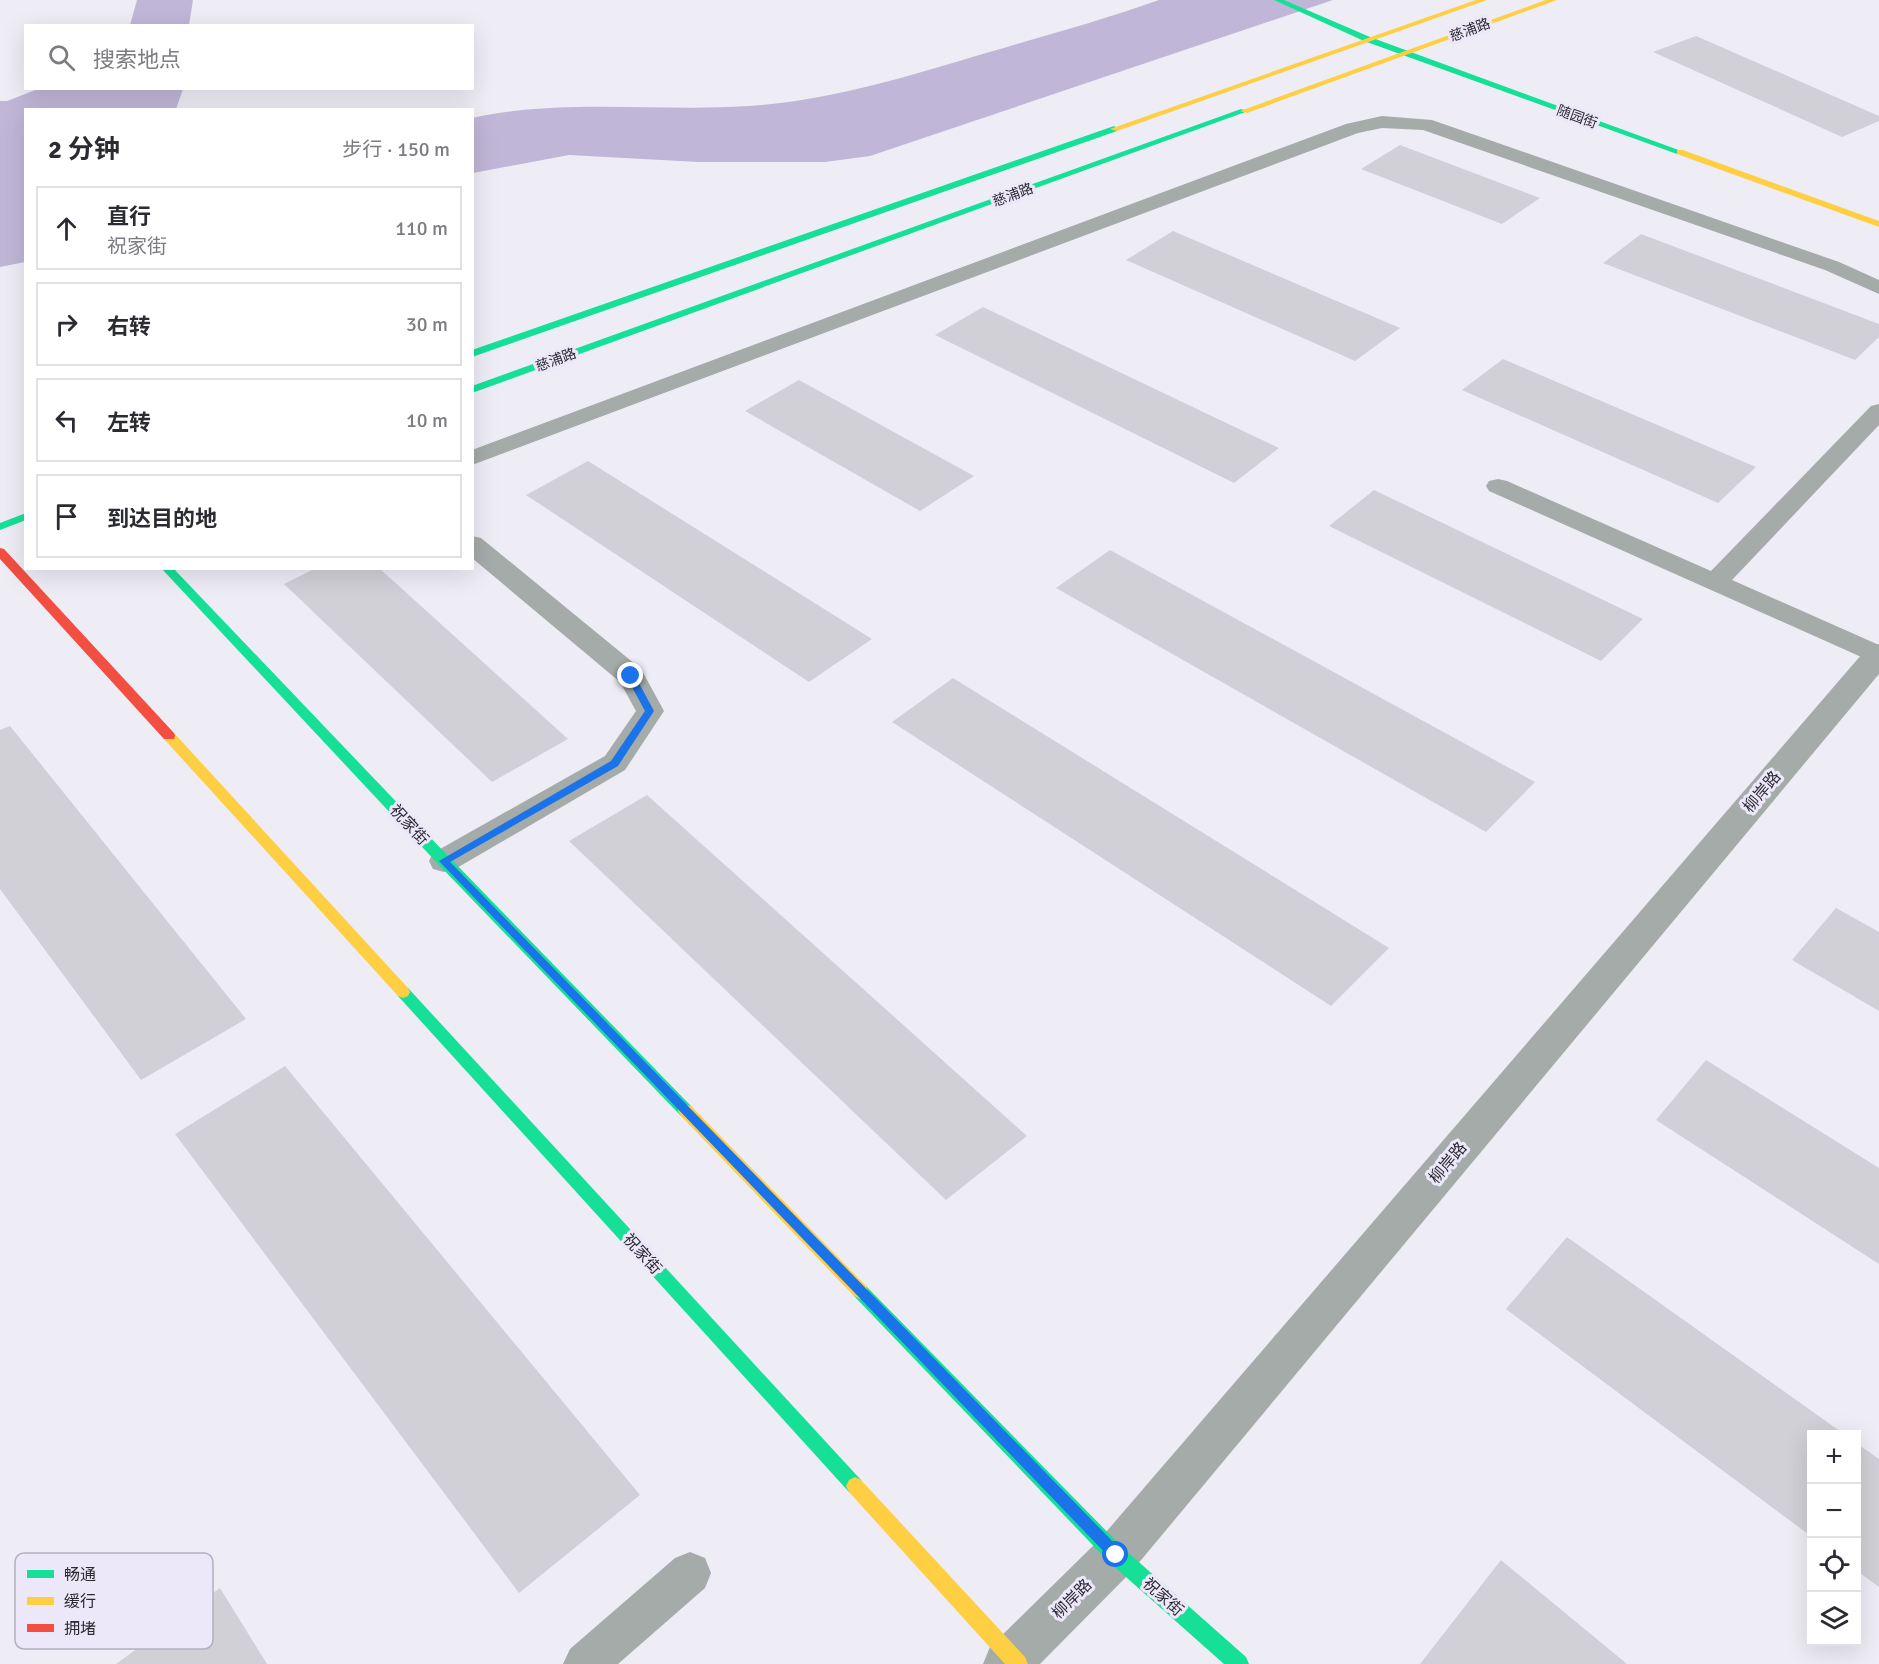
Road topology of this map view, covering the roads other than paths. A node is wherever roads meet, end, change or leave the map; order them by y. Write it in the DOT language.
graph roads {
  1 [pos="1278,0"];
  2 [pos="1483,0"];
  3 [pos="1553,0"];
  4 [pos="1367,39"];
  5 [pos="1404,53"];
  6 [pos="1879,224"];
  7 [pos="1879,288"];
  8 [pos="474,353"];
  9 [pos="474,389"];
  10 [pos="1879,411"];
  11 [pos="474,457"];
  12 [pos="1498,486"];
  13 [pos="24,517"];
  14 [pos="0,527"];
  15 [pos="474,545"];
  16 [pos="0,552"];
  17 [pos="24,560"];
  18 [pos="6,567"];
  19 [pos="168,570"];
  20 [pos="1715,583"];
  21 [pos="1878,654"];
  22 [pos="444,861"];
  23 [pos="1116,1555"];
  24 [pos="690,1574"];
  25 [pos="1012,1662"];
  26 [pos="585,1664"];
  27 [pos="1239,1664"];
  1 -- 4 [label="street, 随园街"];
  2 -- 4 [label="street, 慈浦路"];
  3 -- 5 [label="street, 慈浦路"];
  4 -- 5 [label="street, 随园街"];
  4 -- 8 [label="street, 慈浦路"];
  5 -- 6 [label="street, 随园街"];
  5 -- 9 [label="street, 慈浦路"];
  7 -- 11 [label="lane"];
  10 -- 20 [label="lane"];
  12 -- 20 [label="lane"];
  13 -- 14 [label="street"];
  15 -- 22 [label="lane"];
  16 -- 18 [label="street, 祝家街"];
  17 -- 18 [label="street"];
  18 -- 25 [label="street, 祝家街"];
  19 -- 22 [label="street, 祝家街"];
  20 -- 21 [label="lane"];
  21 -- 23 [label="street, 柳岸路"];
  22 -- 23 [label="street, 祝家街"];
  23 -- 25 [label="street, 柳岸路"];
  23 -- 27 [label="street, 祝家街"];
  24 -- 26 [label="lane"];
}
